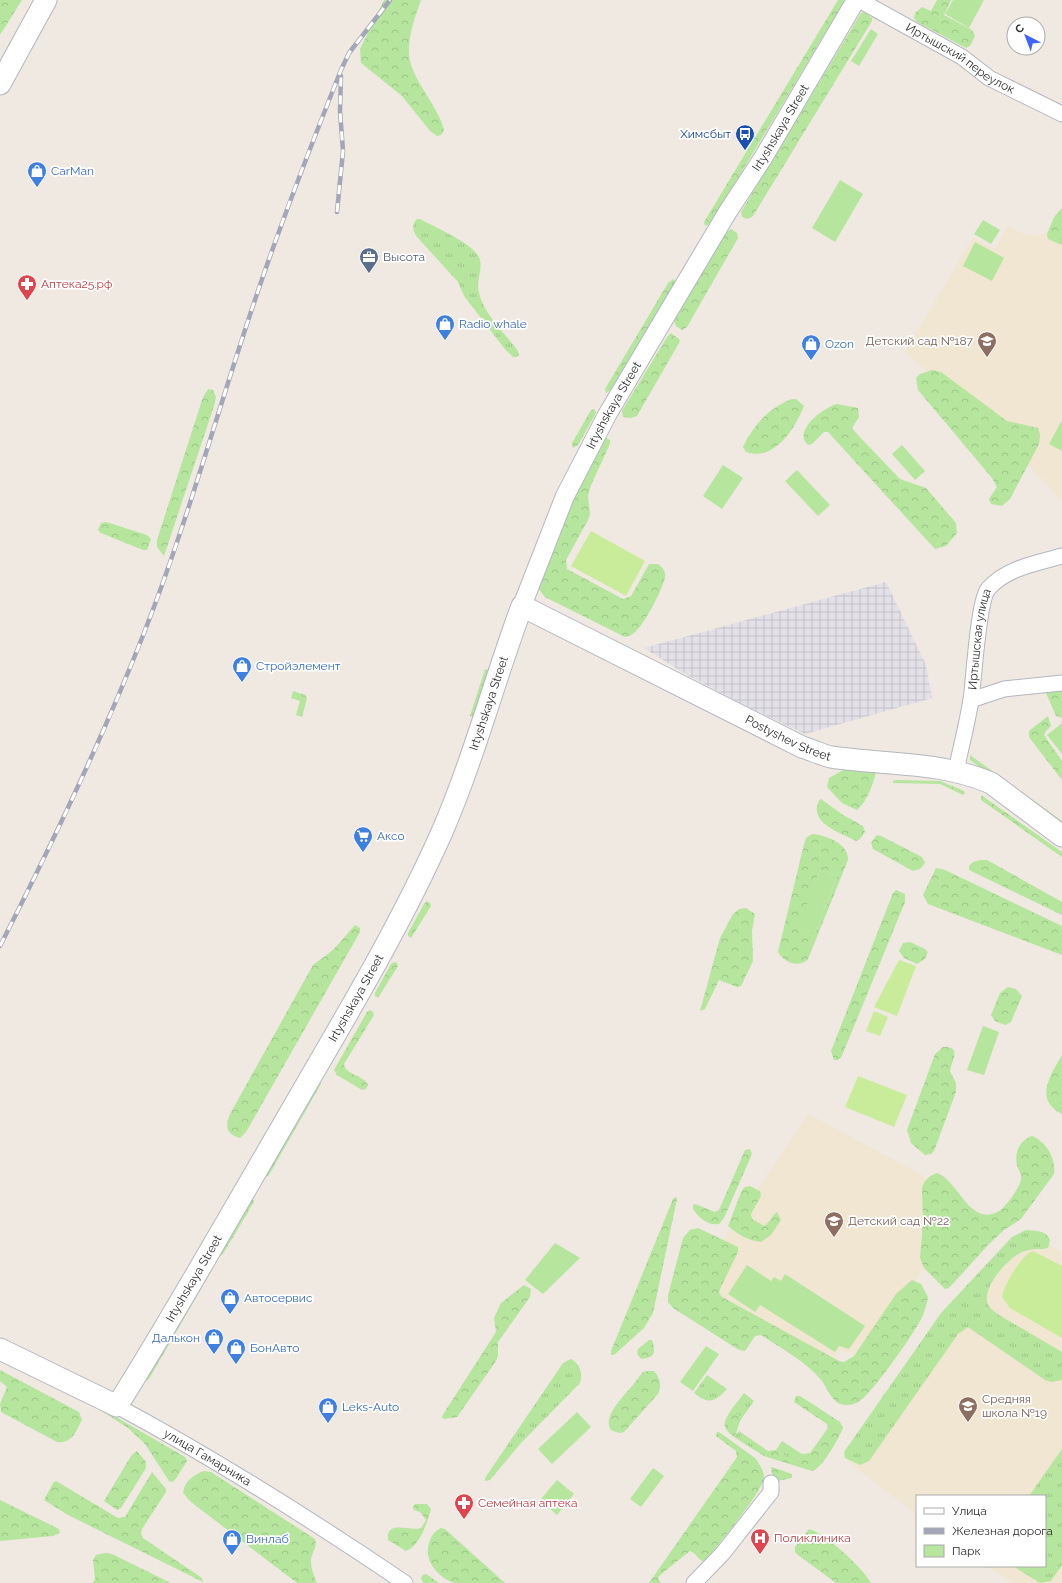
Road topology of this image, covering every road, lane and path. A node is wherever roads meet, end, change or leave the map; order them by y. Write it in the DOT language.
graph roads {
  1 [pos="46,0"];
  2 [pos="857,0"];
  3 [pos="0,84"];
  4 [pos="1062,114"];
  5 [pos="1062,556"];
  6 [pos="522,606"];
  7 [pos="1062,683"];
  8 [pos="971,700"];
  9 [pos="956,771"];
  10 [pos="1062,836"];
  11 [pos="0,1349"];
  12 [pos="118,1406"];
  13 [pos="771,1483"];
  14 [pos="405,1583"];
  15 [pos="694,1583"];
  1 -- 3 [label="main road"];
  2 -- 4 [label="street, Иртышский переулок"];
  2 -- 6 [label="street, Irtyshskaya Street"];
  5 -- 8 [label="street, Иртышская улица"];
  6 -- 9 [label="main road, Postyshev Street"];
  6 -- 12 [label="main road, Irtyshskaya Street"];
  7 -- 8 [label="street"];
  8 -- 9 [label="street, Иртышская улица"];
  9 -- 10 [label="main road, Postyshev Street"];
  11 -- 12 [label="main road, улица Гамарника"];
  12 -- 14 [label="street, улица Гамарника"];
  13 -- 15 [label="street"];
}
